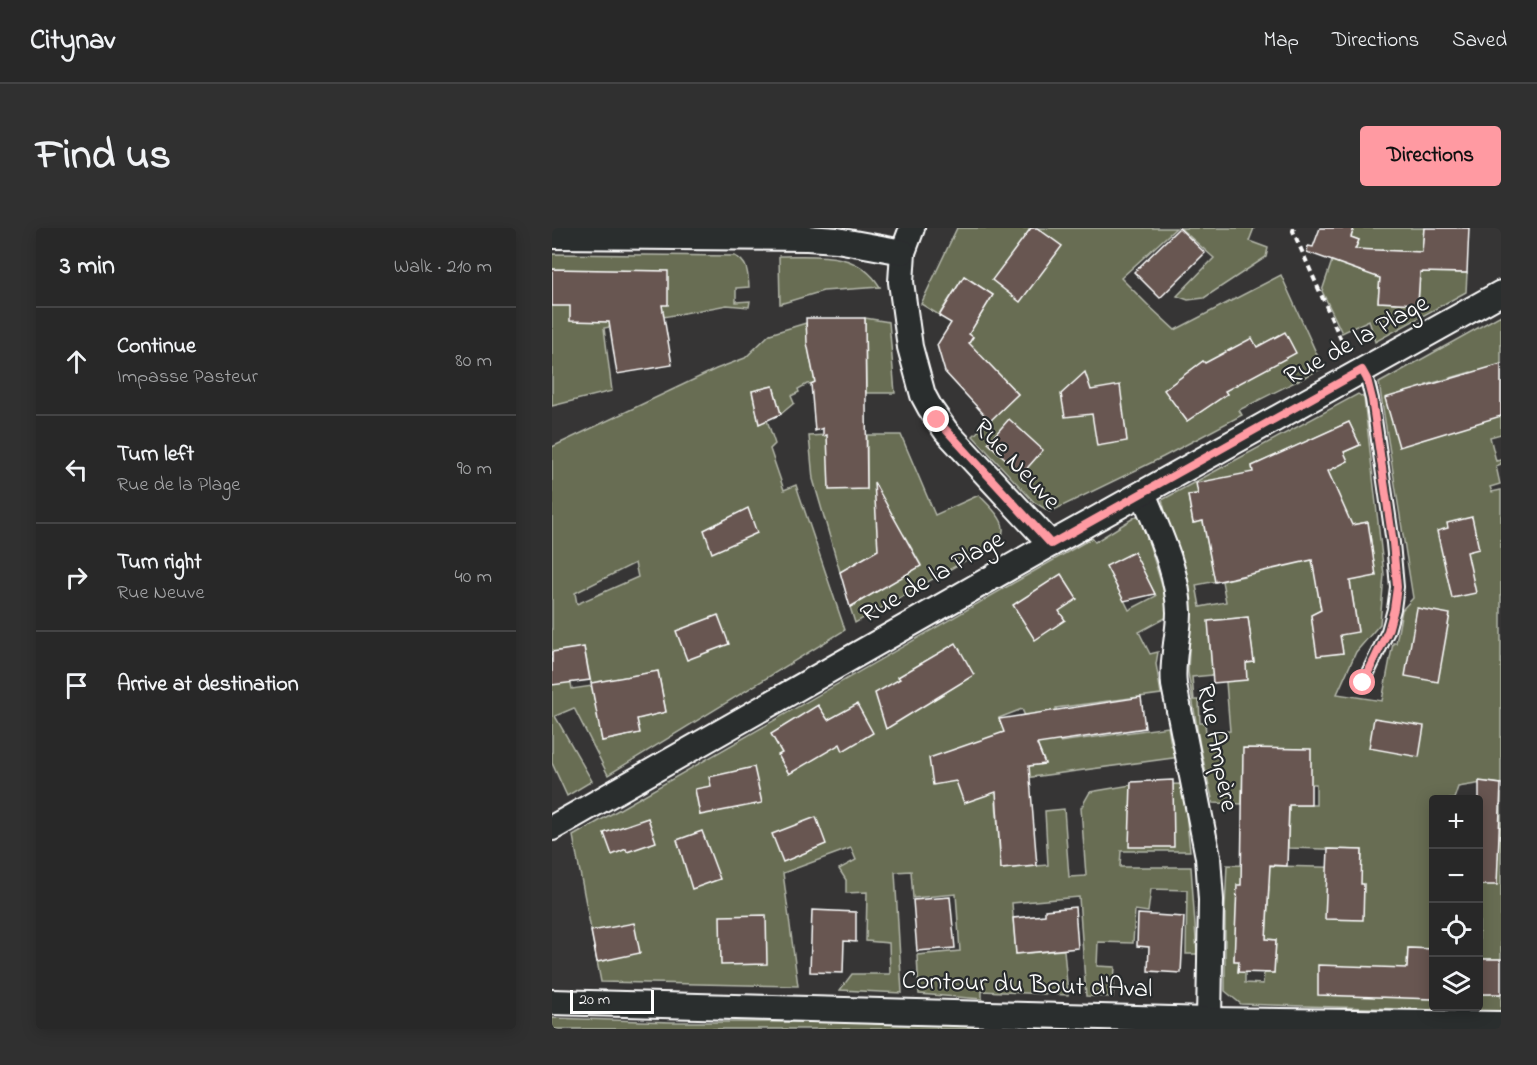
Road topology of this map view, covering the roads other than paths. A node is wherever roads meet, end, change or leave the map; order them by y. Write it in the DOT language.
graph roads {
  1 [pos="912,228"];
  2 [pos="564,233"];
  3 [pos="807,233"];
  4 [pos="903,252"];
  5 [pos="1501,293"];
  6 [pos="1359,372"];
  7 [pos="1143,493"];
  8 [pos="1051,544"];
  9 [pos="1363,683"];
  10 [pos="552,828"];
  11 [pos="552,1002"];
  12 [pos="1209,1020"];
  13 [pos="1501,1024"];
  1 -- 4 [label="street, Rue Neuve"];
  2 -- 3 [label="street"];
  3 -- 4 [label="street"];
  4 -- 8 [label="street, Rue Neuve"];
  5 -- 6 [label="street, Rue de la Plage"];
  6 -- 7 [label="street, Rue de la Plage"];
  6 -- 9 [label="lane"];
  7 -- 8 [label="street, Rue de la Plage"];
  7 -- 12 [label="street, Rue Ampère"];
  8 -- 10 [label="street, Rue de la Plage"];
  11 -- 12 [label="street, Contour du Bout d'Aval"];
  12 -- 13 [label="street, Contour du Bout d'Aval"];
}
